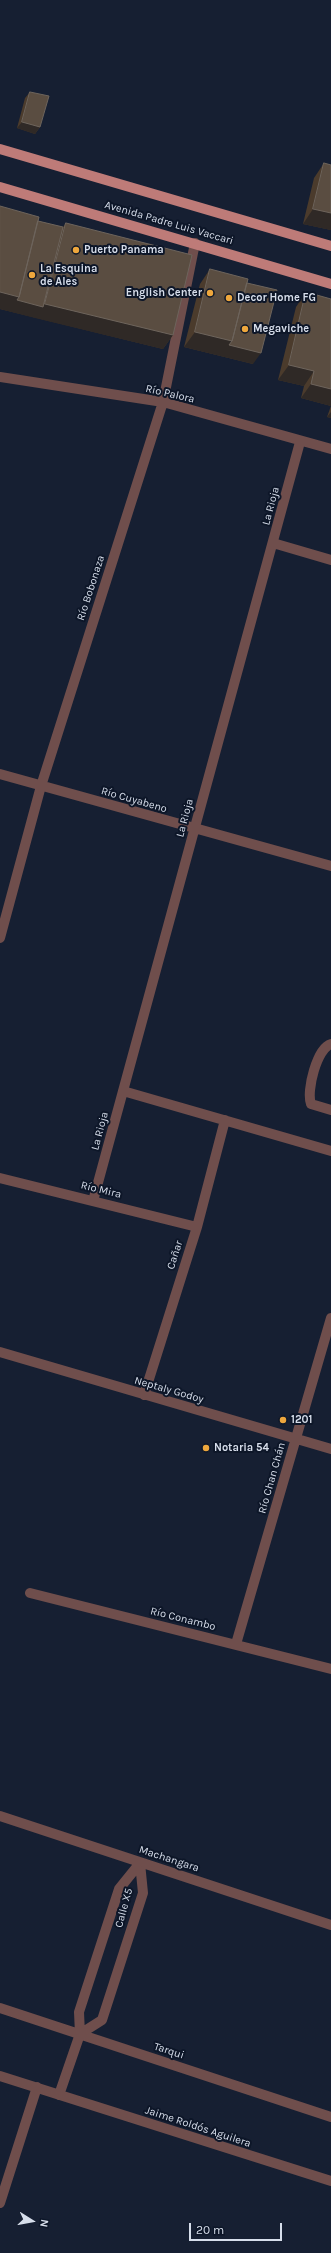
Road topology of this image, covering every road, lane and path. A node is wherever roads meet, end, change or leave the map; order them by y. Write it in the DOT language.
graph roads {
  1 [pos="0,149"];
  2 [pos="0,186"];
  3 [pos="195,243"];
  4 [pos="331,246"];
  5 [pos="331,284"];
  6 [pos="0,378"];
  7 [pos="163,402"];
  8 [pos="300,442"];
  9 [pos="331,449"];
  10 [pos="273,543"];
  11 [pos="331,560"];
  12 [pos="0,774"];
  13 [pos="41,786"];
  14 [pos="195,830"];
  15 [pos="331,866"];
  16 [pos="0,938"];
  17 [pos="331,1044"];
  18 [pos="123,1091"];
  19 [pos="331,1110"];
  20 [pos="225,1120"];
  21 [pos="331,1151"];
  22 [pos="0,1178"];
  23 [pos="93,1201"];
  24 [pos="197,1227"];
  25 [pos="331,1318"];
  26 [pos="0,1352"];
  27 [pos="144,1395"];
  28 [pos="296,1438"];
  29 [pos="331,1449"];
  30 [pos="30,1593"];
  31 [pos="236,1644"];
  32 [pos="331,1668"];
  33 [pos="0,1816"];
  34 [pos="140,1863"];
  35 [pos="331,1924"];
  36 [pos="0,2008"];
  37 [pos="80,2034"];
  38 [pos="0,2076"];
  39 [pos="37,2087"];
  40 [pos="59,2095"];
  41 [pos="331,2117"];
  42 [pos="331,2182"];
  43 [pos="0,2203"];
  1 -- 4 [label="main road, Avenida Padre Luis Vaccari"];
  2 -- 3 [label="main road, Avenida Padre Luis Vaccari"];
  3 -- 5 [label="main road, Avenida Padre Luis Vaccari"];
  3 -- 7 [label="street, Río Bobonaza"];
  6 -- 7 [label="street, Río Palora"];
  7 -- 8 [label="street, Río Palora"];
  7 -- 13 [label="street, Río Bobonaza"];
  8 -- 9 [label="street, Río Palora"];
  8 -- 10 [label="street, La Rioja"];
  10 -- 11 [label="street"];
  10 -- 14 [label="street, La Rioja"];
  12 -- 13 [label="street, Río Cuyabeno"];
  13 -- 14 [label="street, Río Cuyabeno"];
  13 -- 16 [label="street, Río Bobonaza"];
  14 -- 15 [label="street, Río Cuyabeno"];
  14 -- 18 [label="street, La Rioja"];
  17 -- 19 [label="street"];
  18 -- 20 [label="street"];
  18 -- 23 [label="street, La Rioja"];
  20 -- 21 [label="street"];
  20 -- 24 [label="street, Cañar"];
  22 -- 23 [label="street, Río Mira"];
  23 -- 24 [label="street, Río Mira"];
  24 -- 27 [label="street, Cañar"];
  25 -- 28 [label="street, Río Chan Chán"];
  26 -- 27 [label="street, Neptaly Godoy"];
  27 -- 28 [label="street, Neptaly Godoy"];
  28 -- 29 [label="street, Neptaly Godoy"];
  28 -- 31 [label="street, Río Chan Chán"];
  30 -- 31 [label="street, Río Conambo"];
  31 -- 32 [label="street, Río Conambo"];
  33 -- 34 [label="street, Machangara"];
  34 -- 35 [label="street, Machangara"];
  34 -- 37 [label="street, Calle X5"];
  34 -- 37 [label="street, Calle X5"];
  36 -- 37 [label="street, Tarqui"];
  37 -- 40 [label="street, Calle X5"];
  37 -- 41 [label="street, Tarqui"];
  38 -- 39 [label="street, Jaime Roldós Aguilera"];
  39 -- 40 [label="street, Jaime Roldós Aguilera"];
  39 -- 43 [label="street"];
  40 -- 42 [label="street, Jaime Roldós Aguilera"];
}
